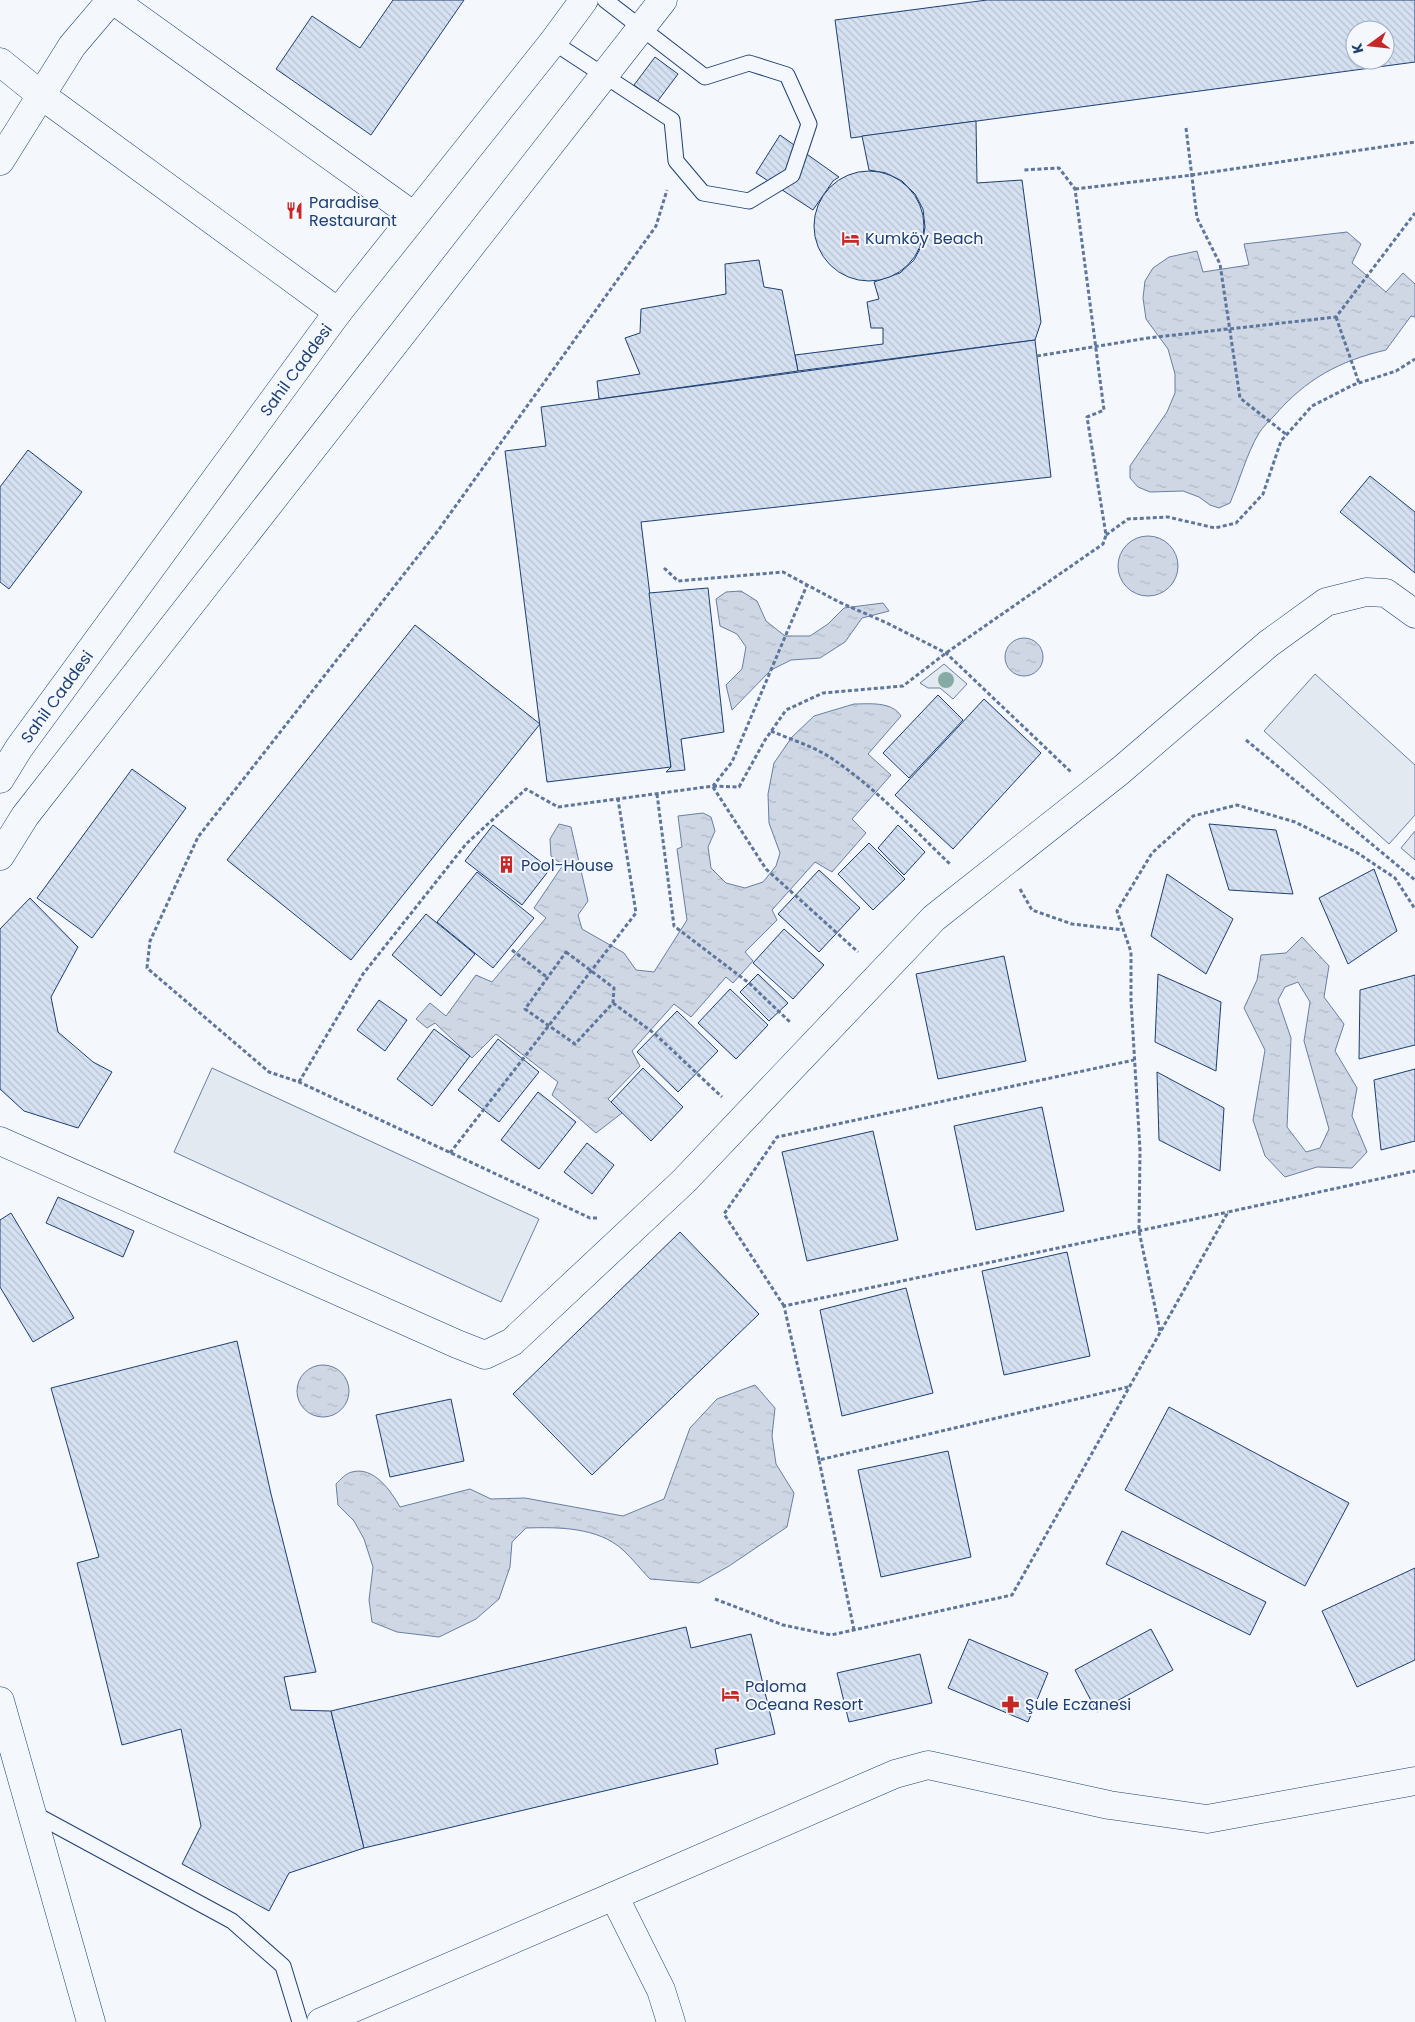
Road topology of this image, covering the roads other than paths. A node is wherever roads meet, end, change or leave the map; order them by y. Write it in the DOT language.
graph roads {
  1 [pos="112,0"];
  2 [pos="584,0"];
  3 [pos="605,0"];
  4 [pos="663,0"];
  5 [pos="641,28"];
  6 [pos="554,42"];
  7 [pos="0,62"];
  8 [pos="605,75"];
  9 [pos="41,95"];
  10 [pos="0,161"];
  11 [pos="414,216"];
  12 [pos="338,312"];
  13 [pos="1415,614"];
  14 [pos="10,757"];
  15 [pos="0,779"];
  16 [pos="0,856"];
  17 [pos="0,1141"];
  18 [pos="2,1714"];
  19 [pos="1415,1781"];
  20 [pos="31,1812"];
  21 [pos="614,1896"];
  22 [pos="91,2022"];
  23 [pos="300,2022"];
  24 [pos="321,2022"];
  25 [pos="671,2022"];
  1 -- 9 [label="street"];
  1 -- 11 [label="street"];
  2 -- 6 [label="street, Sahil Caddesi"];
  3 -- 5 [label="lane"];
  4 -- 5 [label="street"];
  5 -- 8 [label="street"];
  5 -- 8 [label="lane"];
  6 -- 8 [label="lane"];
  6 -- 11 [label="street, Sahil Caddesi"];
  7 -- 9 [label="street"];
  8 -- 16 [label="street"];
  9 -- 10 [label="street"];
  9 -- 12 [label="street"];
  11 -- 12 [label="street, Sahil Caddesi"];
  12 -- 14 [label="street, Sahil Caddesi"];
  13 -- 17 [label="street"];
  14 -- 15 [label="street, Sahil Caddesi"];
  18 -- 20 [label="street"];
  19 -- 21 [label="street"];
  20 -- 22 [label="street"];
  20 -- 23 [label="lane"];
  21 -- 24 [label="street"];
  21 -- 25 [label="street"];
}
